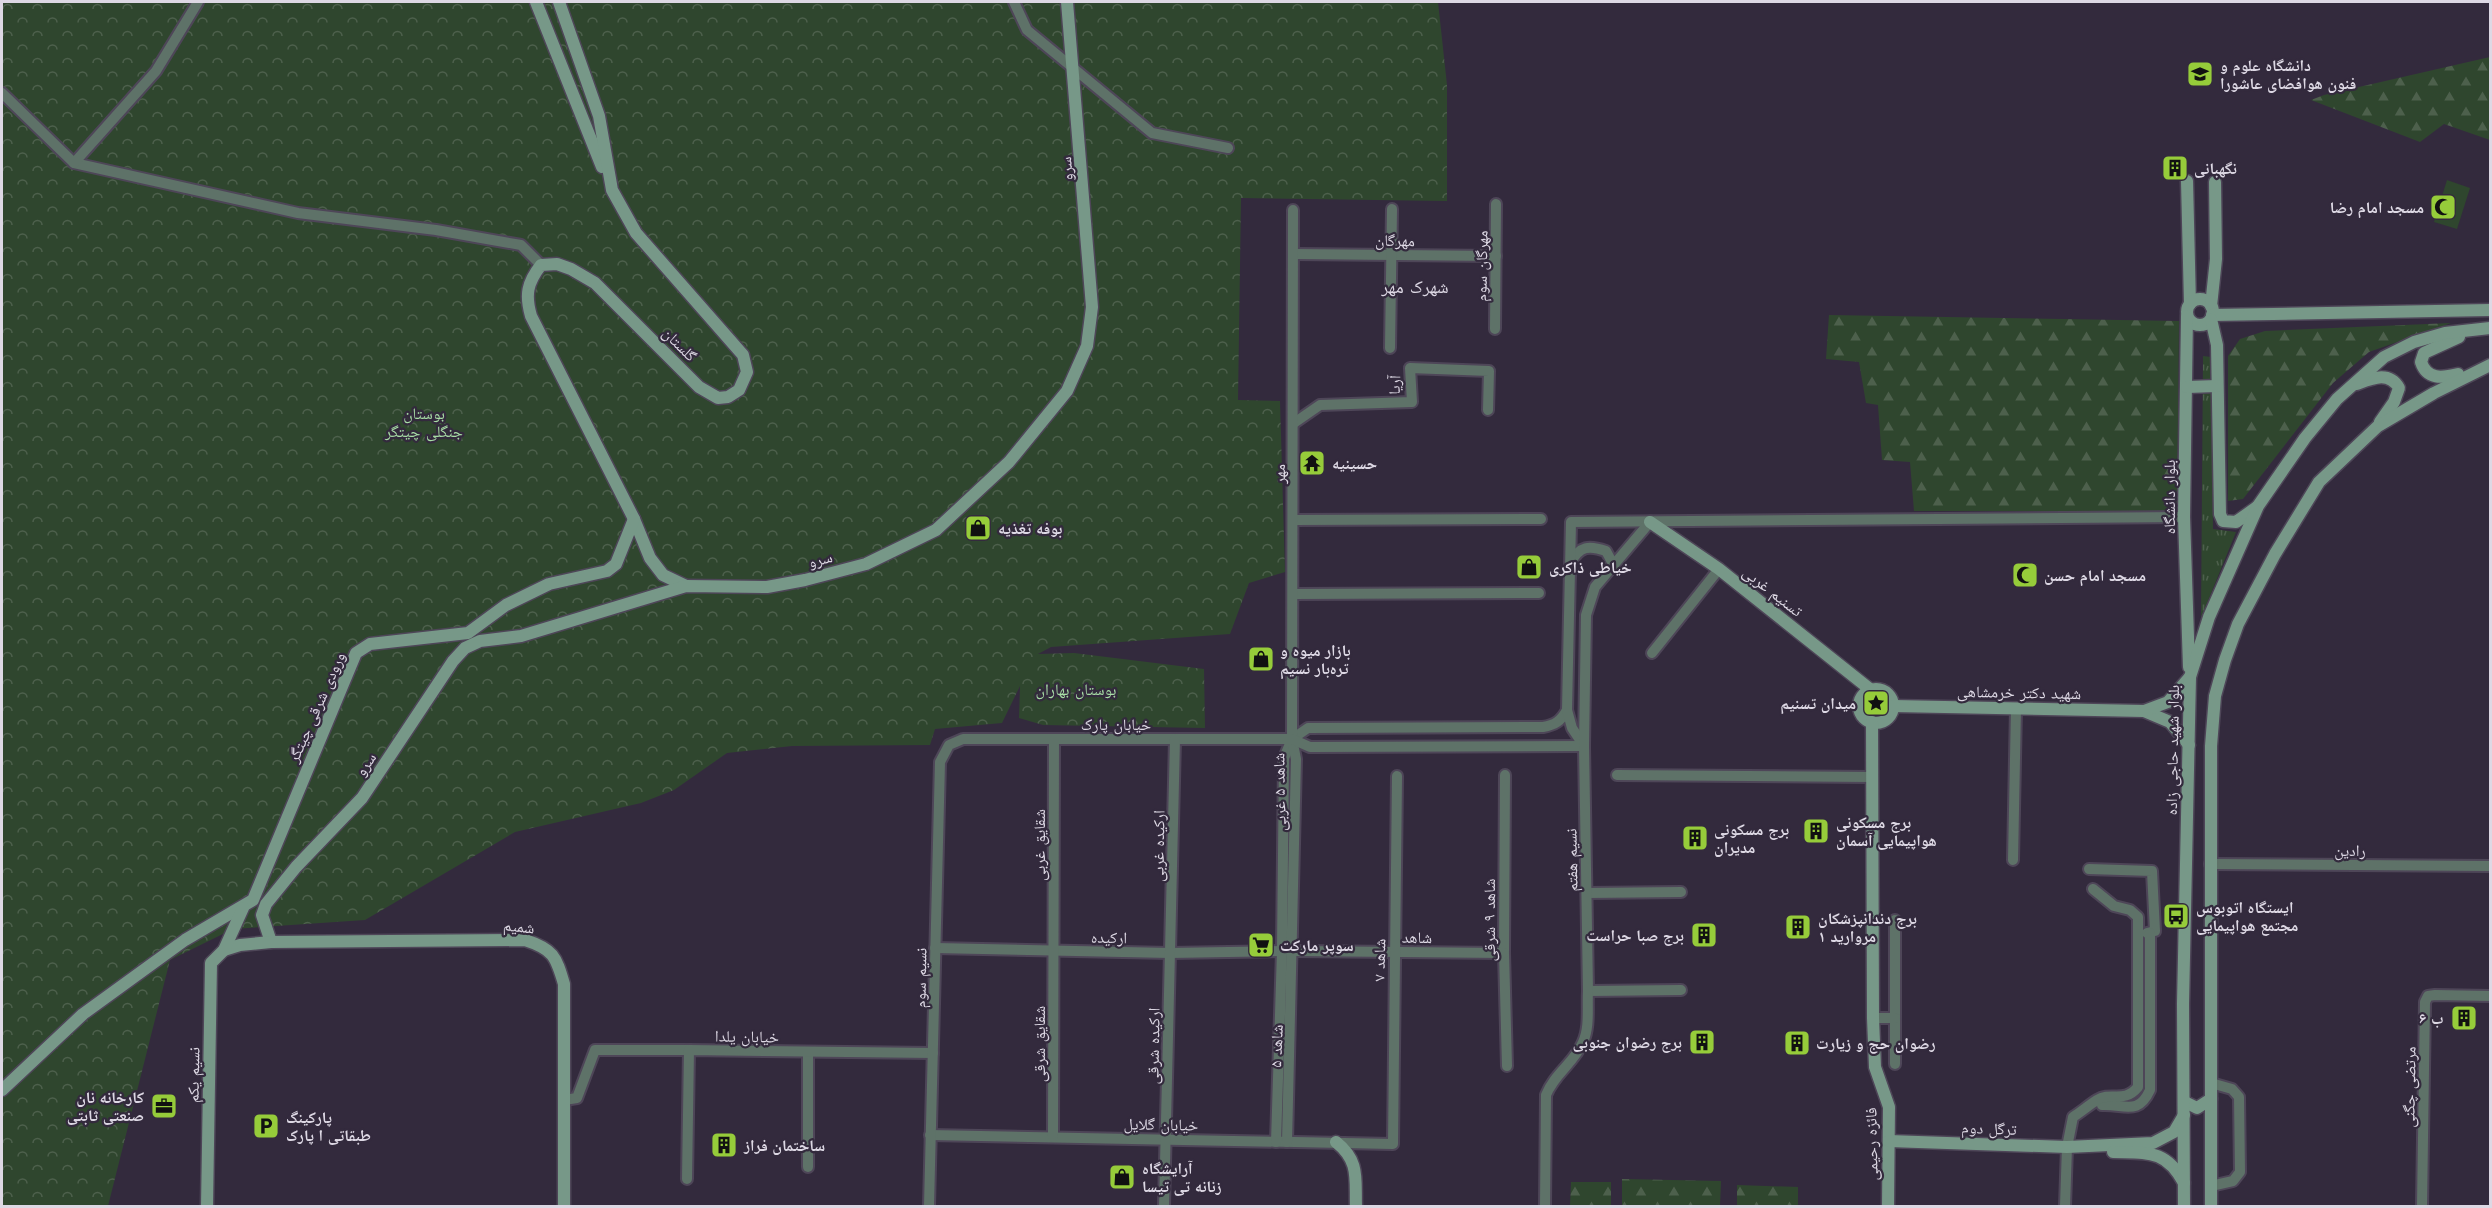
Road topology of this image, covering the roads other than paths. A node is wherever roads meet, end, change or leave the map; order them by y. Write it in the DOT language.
graph roads {
  1 [pos="198,2"];
  2 [pos="536,2"];
  3 [pos="559,2"];
  4 [pos="1014,2"];
  5 [pos="1067,2"];
  6 [pos="1075,70"];
  7 [pos="2,93"];
  8 [pos="1228,148"];
  9 [pos="74,163"];
  10 [pos="2187,181"];
  11 [pos="2215,182"];
  12 [pos="612,190"];
  13 [pos="1496,204"];
  14 [pos="1392,209"];
  15 [pos="1293,210"];
  16 [pos="1294,254"];
  17 [pos="1391,255"];
  18 [pos="1496,256"];
  19 [pos="541,265"];
  20 [pos="2189,310"];
  21 [pos="2490,310"];
  22 [pos="2211,313"];
  23 [pos="2485,328"];
  24 [pos="1495,329"];
  25 [pos="1390,348"];
  26 [pos="2488,365"];
  27 [pos="2217,386"];
  28 [pos="2187,387"];
  29 [pos="2350,388"];
  30 [pos="1488,410"];
  31 [pos="1294,423"];
  32 [pos="2378,426"];
  33 [pos="2258,506"];
  34 [pos="2184,517"];
  35 [pos="634,519"];
  36 [pos="1540,519"];
  37 [pos="1294,520"];
  38 [pos="1650,522"];
  39 [pos="1571,562"];
  40 [pos="1613,564"];
  41 [pos="1719,569"];
  42 [pos="686,586"];
  43 [pos="1539,593"];
  44 [pos="1293,594"];
  45 [pos="1652,653"];
  46 [pos="2190,677"];
  47 [pos="1871,690"];
  48 [pos="1893,706"];
  49 [pos="2016,708"];
  50 [pos="1567,710"];
  51 [pos="2144,711"];
  52 [pos="1872,722"];
  53 [pos="1292,738"];
  54 [pos="1054,739"];
  55 [pos="1175,739"];
  56 [pos="2189,745"];
  57 [pos="1584,746"];
  58 [pos="944,750"];
  59 [pos="1505,775"];
  60 [pos="1617,775"];
  61 [pos="1397,776"];
  62 [pos="1872,777"];
  63 [pos="2013,860"];
  64 [pos="2210,864"];
  65 [pos="2490,866"];
  66 [pos="2089,869"];
  67 [pos="2093,889"];
  68 [pos="1681,892"];
  69 [pos="1587,893"];
  70 [pos="271,897"];
  71 [pos="248,904"];
  72 [pos="1895,920"];
  73 [pos="2138,933"];
  74 [pos="2150,933"];
  75 [pos="271,942"];
  76 [pos="935,948"];
  77 [pos="224,950"];
  78 [pos="1054,951"];
  79 [pos="1288,951"];
  80 [pos="1394,952"];
  81 [pos="1170,953"];
  82 [pos="1504,953"];
  83 [pos="1681,990"];
  84 [pos="1588,991"];
  85 [pos="2490,996"];
  86 [pos="1873,1018"];
  87 [pos="1895,1018"];
  88 [pos="689,1050"];
  89 [pos="808,1052"];
  90 [pos="933,1053"];
  91 [pos="1895,1064"];
  92 [pos="1507,1066"];
  93 [pos="2211,1083"];
  94 [pos="2,1090"];
  95 [pos="2211,1099"];
  96 [pos="564,1100"];
  97 [pos="2092,1106"];
  98 [pos="2186,1107"];
  99 [pos="930,1135"];
  100 [pos="1053,1137"];
  101 [pos="1166,1140"];
  102 [pos="1889,1141"];
  103 [pos="1276,1142"];
  104 [pos="1287,1142"];
  105 [pos="1336,1142"];
  106 [pos="1393,1144"];
  107 [pos="2067,1147"];
  108 [pos="2088,1147"];
  109 [pos="808,1167"];
  110 [pos="687,1179"];
  111 [pos="2184,1183"];
  112 [pos="2211,1186"];
  113 [pos="207,1206"];
  114 [pos="564,1206"];
  115 [pos="929,1206"];
  116 [pos="1164,1206"];
  117 [pos="1356,1206"];
  118 [pos="1545,1206"];
  119 [pos="1888,1206"];
  120 [pos="2065,1206"];
  121 [pos="2184,1206"];
  122 [pos="2211,1206"];
  123 [pos="2422,1206"];
  1 -- 9 [label="street"];
  2 -- 12 [label="street"];
  3 -- 12 [label="street, گلستان"];
  4 -- 6 [label="street"];
  5 -- 6 [label="street, سرو"];
  6 -- 8 [label="street"];
  6 -- 42 [label="street, سرو"];
  7 -- 9 [label="street"];
  9 -- 19 [label="street"];
  10 -- 20 [label="street, بلوار دانشگاه"];
  11 -- 22 [label="street"];
  12 -- 19 [label="street, گلستان"];
  13 -- 18 [label="street, مهرگان سوم"];
  14 -- 17 [label="street"];
  15 -- 16 [label="street, مهر"];
  16 -- 17 [label="street, مهرگان"];
  16 -- 31 [label="street, مهر"];
  17 -- 18 [label="street, مهرگان"];
  17 -- 25 [label="street"];
  18 -- 24 [label="street, مهرگان سوم"];
  19 -- 35 [label="street"];
  20 -- 22 [label="street"];
  20 -- 22 [label="street"];
  20 -- 28 [label="street, بلوار دانشگاه"];
  21 -- 22 [label="street"];
  22 -- 27 [label="street"];
  23 -- 26 [label="street"];
  23 -- 29 [label="street, بلوار شهید حاجی زاده"];
  26 -- 32 [label="street"];
  27 -- 28 [label="street"];
  27 -- 33 [label="street"];
  28 -- 34 [label="street, بلوار دانشگاه"];
  29 -- 32 [label="street"];
  29 -- 33 [label="street, بلوار شهید حاجی زاده"];
  30 -- 31 [label="street, آریا"];
  31 -- 37 [label="street, مهر"];
  32 -- 64 [label="street"];
  33 -- 46 [label="street, بلوار شهید حاجی زاده"];
  34 -- 38 [label="street"];
  34 -- 46 [label="street, بلوار دانشگاه"];
  35 -- 42 [label="street"];
  35 -- 71 [label="street, ورودی شرقی چیتگر"];
  36 -- 37 [label="street"];
  37 -- 44 [label="street, مهر"];
  38 -- 39 [label="street"];
  38 -- 40 [label="street, نسیم هفتم"];
  38 -- 41 [label="street, تسنیم غربی"];
  39 -- 40 [label="street"];
  39 -- 50 [label="street"];
  40 -- 57 [label="street, نسیم هفتم"];
  41 -- 45 [label="street"];
  41 -- 47 [label="street, تسنیم غربی"];
  42 -- 70 [label="street, سرو"];
  43 -- 44 [label="street"];
  44 -- 53 [label="street, مهر"];
  46 -- 51 [label="street, شهید دکتر خرمشاهی"];
  46 -- 56 [label="street, بلوار شهید حاجی زاده"];
  47 -- 48 [label="street"];
  47 -- 52 [label="street"];
  48 -- 49 [label="street, شهید دکتر خرمشاهی"];
  48 -- 52 [label="street"];
  49 -- 51 [label="street, شهید دکتر خرمشاهی"];
  49 -- 63 [label="street"];
  50 -- 53 [label="street, خیابان پارک"];
  50 -- 57 [label="street"];
  51 -- 56 [label="street, شهید دکتر خرمشاهی"];
  52 -- 62 [label="street, فائزه رحیمی"];
  53 -- 55 [label="street, خیابان پارک"];
  53 -- 57 [label="street, خیابان پارک"];
  53 -- 79 [label="street, شاهد ۵ غربی"];
  54 -- 55 [label="street, خیابان پارک"];
  54 -- 58 [label="street, خیابان پارک"];
  54 -- 78 [label="street, شقایق غربی"];
  55 -- 81 [label="street, ارکیده غربی"];
  56 -- 98 [label="street, بلوار شهید حاجی زاده"];
  57 -- 69 [label="street, نسیم هفتم"];
  58 -- 76 [label="street, نسیم سوم"];
  59 -- 82 [label="street, شاهد ۹ شرقی"];
  60 -- 62 [label="street"];
  61 -- 80 [label="street, شاهد ۷"];
  62 -- 86 [label="street, فائزه رحیمی"];
  64 -- 65 [label="street, رادین"];
  64 -- 93 [label="street"];
  66 -- 74 [label="street"];
  67 -- 73 [label="street"];
  68 -- 69 [label="street"];
  69 -- 84 [label="street, نسیم هفتم"];
  70 -- 71 [label="street"];
  70 -- 75 [label="street, سرو"];
  71 -- 77 [label="street, ورودی شرقی چیتگر"];
  71 -- 94 [label="street"];
  72 -- 87 [label="street"];
  73 -- 74 [label="street"];
  73 -- 97 [label="street"];
  74 -- 97 [label="street"];
  75 -- 77 [label="street, شمیم"];
  75 -- 96 [label="street, شمیم"];
  76 -- 78 [label="street, ارکیده"];
  76 -- 90 [label="street, نسیم سوم"];
  77 -- 113 [label="street, نسیم یکم"];
  78 -- 81 [label="street, ارکیده"];
  78 -- 100 [label="street, شقایق شرقی"];
  79 -- 80 [label="street, شاهد"];
  79 -- 81 [label="street, ارکیده"];
  79 -- 103 [label="street, شاهد ۵"];
  79 -- 104 [label="street, شاهد ۵"];
  80 -- 82 [label="street, شاهد"];
  80 -- 106 [label="street, شاهد ۷"];
  81 -- 101 [label="street, ارکیده شرقی"];
  82 -- 92 [label="street, شاهد ۹ شرقی"];
  83 -- 84 [label="street"];
  84 -- 118 [label="street, نسیم هفتم"];
  85 -- 123 [label="street, مرتضی چگنی"];
  86 -- 87 [label="street"];
  86 -- 102 [label="street, فائزه رحیمی"];
  87 -- 91 [label="street"];
  88 -- 89 [label="street, خیابان یلدا"];
  88 -- 96 [label="street, خیابان یلدا"];
  88 -- 110 [label="street"];
  89 -- 90 [label="street, خیابان یلدا"];
  89 -- 109 [label="street"];
  90 -- 99 [label="street, نسیم سوم"];
  93 -- 95 [label="street"];
  93 -- 112 [label="street"];
  95 -- 98 [label="street"];
  95 -- 112 [label="street"];
  96 -- 114 [label="street, شمیم"];
  97 -- 107 [label="street"];
  98 -- 108 [label="street, ترگل دوم"];
  98 -- 111 [label="street, بلوار شهید حاجی زاده"];
  99 -- 100 [label="street, خیابان گلایل"];
  99 -- 115 [label="street, نسیم سوم"];
  100 -- 101 [label="street, خیابان گلایل"];
  101 -- 103 [label="street, خیابان گلایل"];
  101 -- 116 [label="street"];
  102 -- 107 [label="street, ترگل دوم"];
  102 -- 119 [label="street, فائزه رحیمی"];
  103 -- 104 [label="street, خیابان گلایل"];
  104 -- 105 [label="street, خیابان گلایل"];
  105 -- 106 [label="street, خیابان گلایل"];
  105 -- 117 [label="street"];
  107 -- 108 [label="street, ترگل دوم"];
  107 -- 120 [label="street"];
  108 -- 111 [label="street, ترگل دوم"];
  111 -- 121 [label="street, بلوار شهید حاجی زاده"];
  112 -- 122 [label="street"];
}
